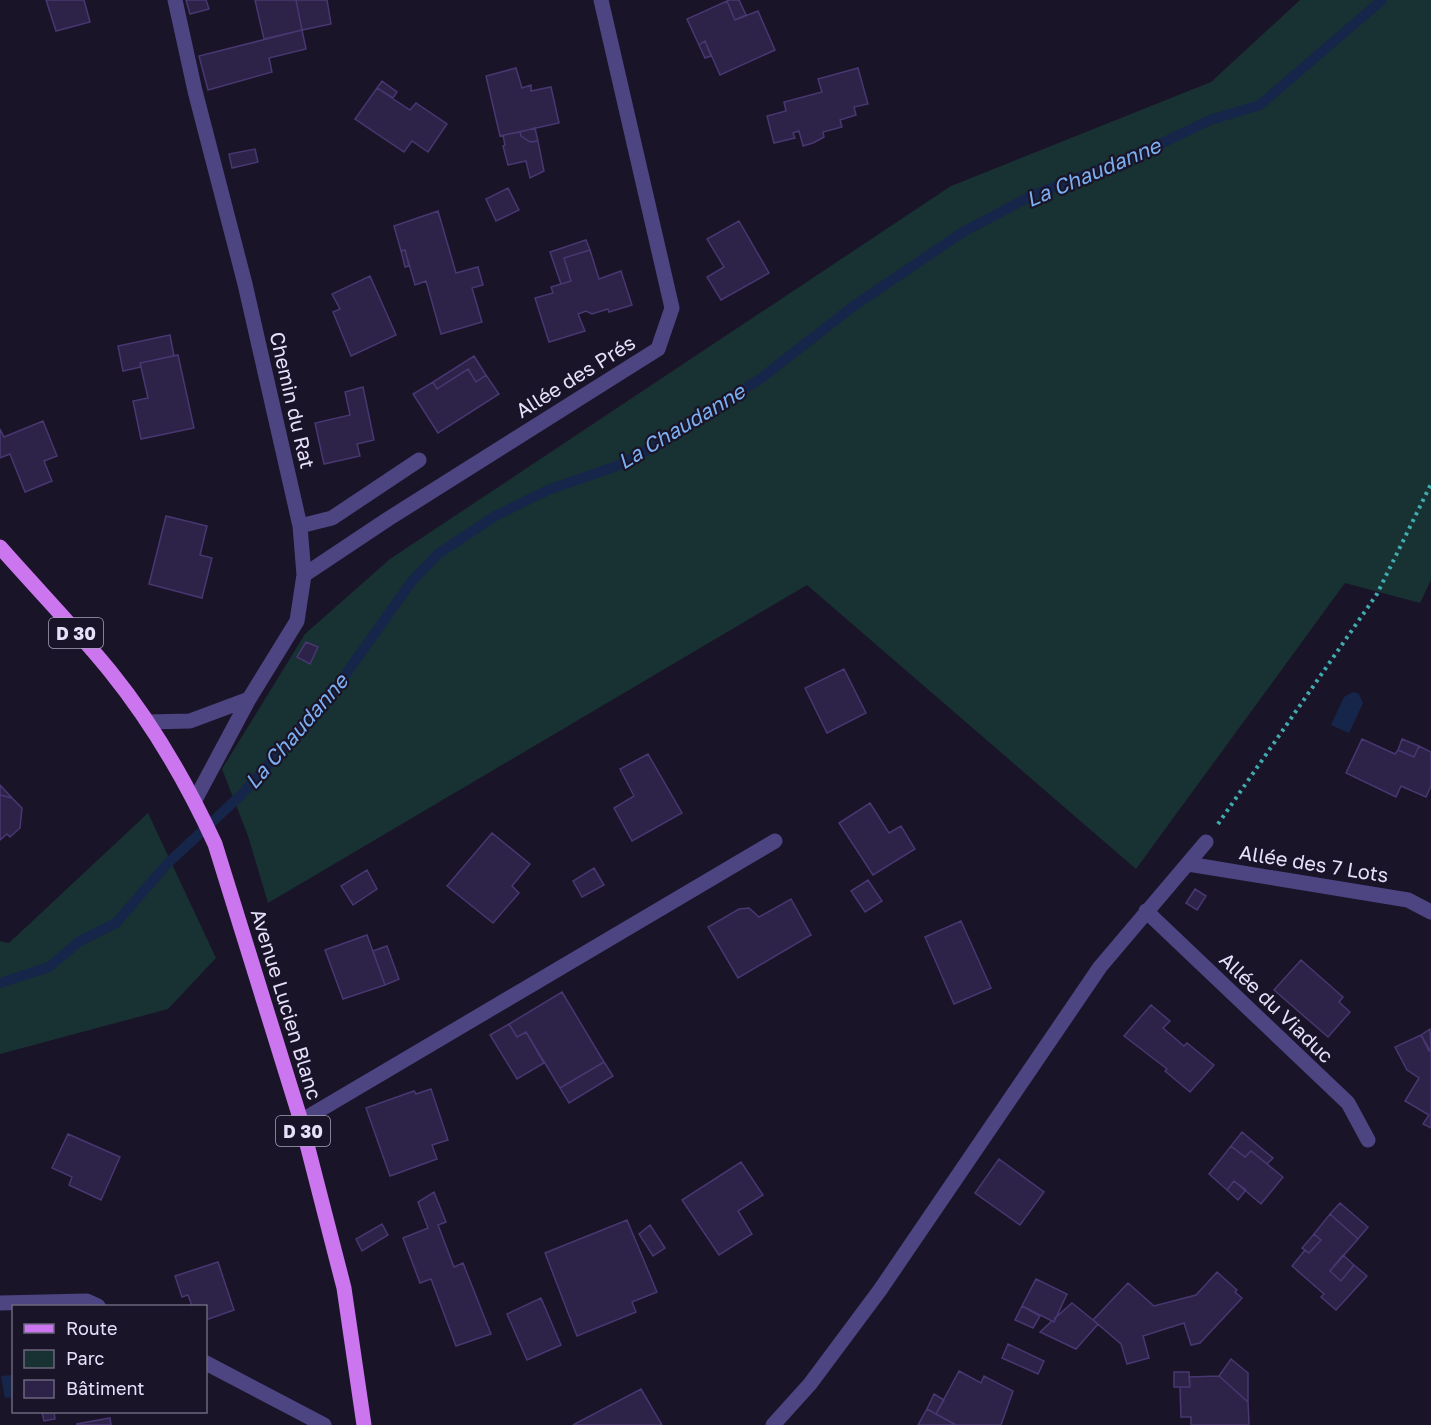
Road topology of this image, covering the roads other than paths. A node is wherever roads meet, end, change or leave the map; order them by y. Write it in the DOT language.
graph roads {
  1 [pos="176,0"];
  2 [pos="601,0"];
  3 [pos="419,460"];
  4 [pos="300,526"];
  5 [pos="0,547"];
  6 [pos="304,575"];
  7 [pos="249,699"];
  8 [pos="148,722"];
  9 [pos="195,800"];
  10 [pos="775,841"];
  11 [pos="1206,842"];
  12 [pos="1188,864"];
  13 [pos="1146,911"];
  14 [pos="1431,912"];
  15 [pos="301,1121"];
  16 [pos="1368,1140"];
  17 [pos="0,1303"];
  18 [pos="96,1305"];
  19 [pos="207,1364"];
  20 [pos="324,1425"];
  21 [pos="364,1425"];
  22 [pos="773,1425"];
  1 -- 4 [label="street, Chemin du Rat"];
  2 -- 6 [label="street, Allée des Prés"];
  3 -- 4 [label="street"];
  4 -- 6 [label="street, Chemin du Rat"];
  5 -- 8 [label="main road, D 30"];
  6 -- 7 [label="street, Chemin du Rat"];
  7 -- 8 [label="street"];
  7 -- 9 [label="street, Chemin du Rat"];
  8 -- 9 [label="main road, D 30"];
  9 -- 15 [label="main road, Avenue Lucien Blanc / D 30"];
  10 -- 15 [label="street"];
  11 -- 12 [label="street"];
  12 -- 13 [label="street"];
  12 -- 14 [label="street, Allée des 7 Lots"];
  13 -- 16 [label="street, Allée du Viaduc"];
  13 -- 22 [label="street"];
  15 -- 21 [label="main road, Avenue Lucien Blanc / D 30"];
  17 -- 18 [label="street"];
  19 -- 20 [label="street"];
}
